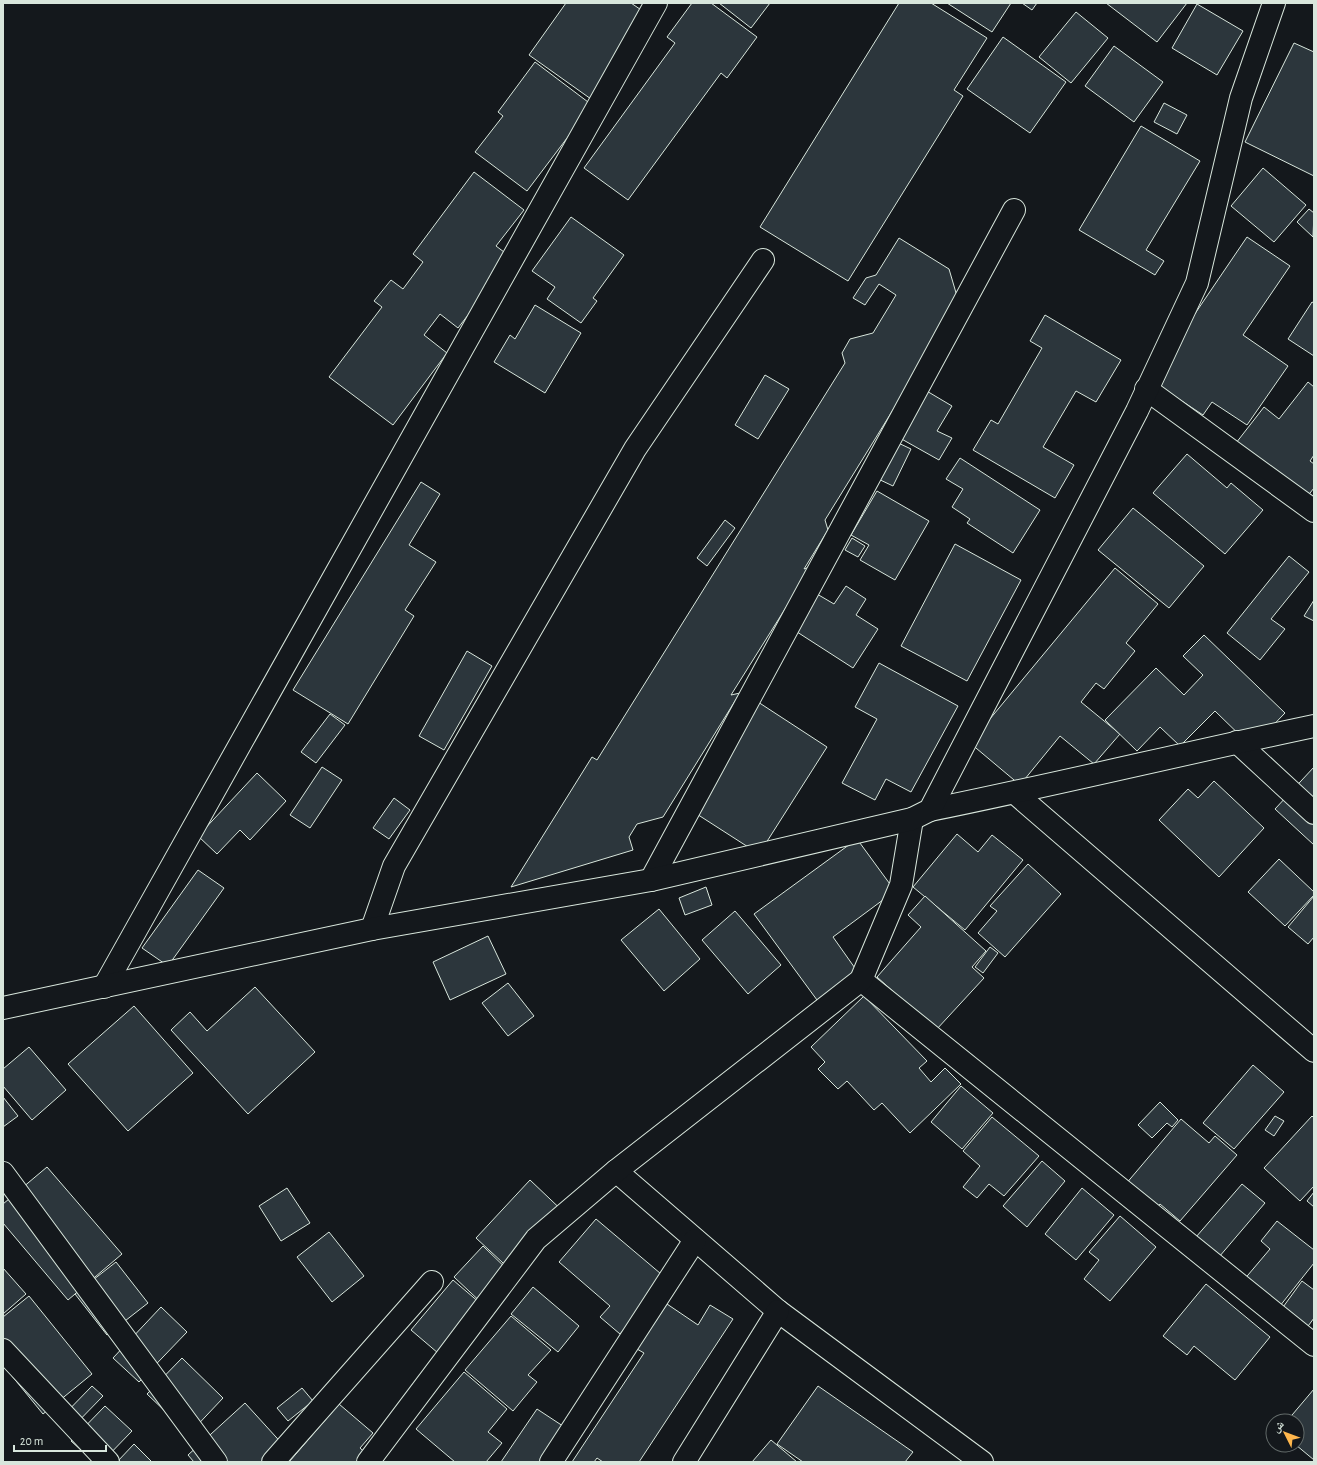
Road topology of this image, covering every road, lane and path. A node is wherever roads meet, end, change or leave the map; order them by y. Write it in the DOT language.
graph roads {
  1 [pos="656,3"];
  2 [pos="1274,3"];
  3 [pos="1014,210"];
  4 [pos="763,260"];
  5 [pos="1146,389"];
  6 [pos="1314,510"];
  7 [pos="1314,726"];
  8 [pos="1237,742"];
  9 [pos="1015,793"];
  10 [pos="1314,813"];
  11 [pos="921,814"];
  12 [pos="651,880"];
  13 [pos="372,930"];
  14 [pos="861,980"];
  15 [pos="104,987"];
  16 [pos="3,1008"];
  17 [pos="1314,1051"];
  18 [pos="616,1171"];
  19 [pos="3,1173"];
  20 [pos="695,1240"];
  21 [pos="432,1282"];
  22 [pos="778,1312"];
  23 [pos="1314,1345"];
  24 [pos="3,1350"];
  25 [pos="108,1462"];
  26 [pos="216,1462"];
  27 [pos="274,1462"];
  28 [pos="368,1462"];
  29 [pos="551,1462"];
  30 [pos="684,1462"];
  31 [pos="982,1462"];
  1 -- 15 [label="street"];
  2 -- 5 [label="street"];
  3 -- 12 [label="street"];
  4 -- 13 [label="street"];
  5 -- 6 [label="street"];
  5 -- 11 [label="street"];
  7 -- 8 [label="street"];
  8 -- 9 [label="street"];
  8 -- 10 [label="street"];
  9 -- 11 [label="street"];
  9 -- 17 [label="street"];
  11 -- 12 [label="street"];
  11 -- 14 [label="street"];
  12 -- 13 [label="street"];
  13 -- 15 [label="street"];
  14 -- 18 [label="street"];
  14 -- 23 [label="street"];
  15 -- 16 [label="street"];
  18 -- 20 [label="street"];
  18 -- 28 [label="street"];
  19 -- 26 [label="street"];
  20 -- 22 [label="street"];
  20 -- 29 [label="street"];
  21 -- 27 [label="street"];
  22 -- 30 [label="street"];
  22 -- 31 [label="street"];
  24 -- 25 [label="street"];
}
